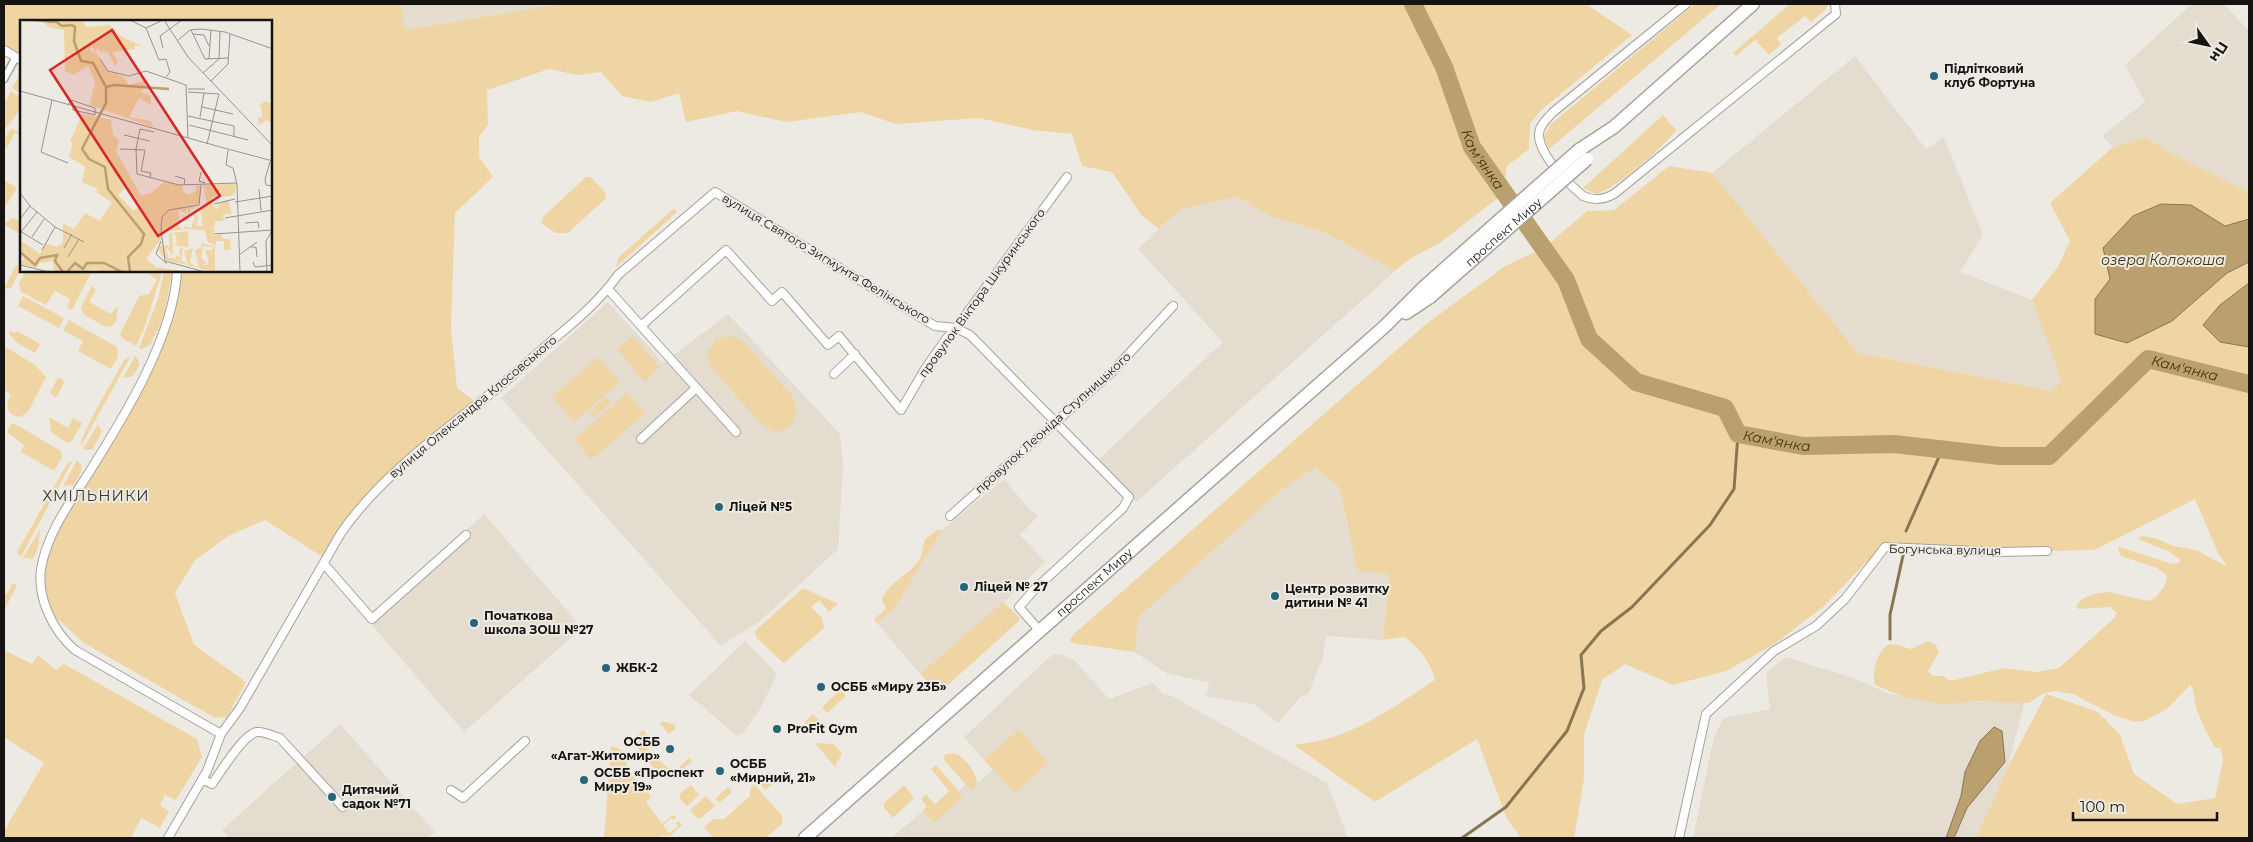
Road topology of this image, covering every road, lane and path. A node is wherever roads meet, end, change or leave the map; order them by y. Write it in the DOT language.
graph roads {
  1 [pos="1686,4"];
  2 [pos="1754,4"];
  3 [pos="1835,4"];
  4 [pos="4,50"];
  5 [pos="19,59"];
  6 [pos="4,79"];
  7 [pos="1066,177"];
  8 [pos="715,192"];
  9 [pos="177,272"];
  10 [pos="608,289"];
  11 [pos="1174,306"];
  12 [pos="642,326"];
  13 [pos="956,328"];
  14 [pos="855,354"];
  15 [pos="834,374"];
  16 [pos="696,388"];
  17 [pos="1056,423"];
  18 [pos="736,432"];
  19 [pos="641,439"];
  20 [pos="950,516"];
  21 [pos="466,535"];
  22 [pos="2047,551"];
  23 [pos="324,564"];
  24 [pos="1039,630"];
  25 [pos="222,734"];
  26 [pos="525,740"];
  27 [pos="202,779"];
  28 [pos="451,790"];
  29 [pos="344,807"];
  30 [pos="168,838"];
  31 [pos="806,838"];
  32 [pos="1679,838"];
  1 -- 3 [label="street"];
  2 -- 24 [label="main road, проспект Миру, bridge"];
  4 -- 5 [label="street"];
  5 -- 6 [label="street"];
  7 -- 13 [label="street, провулок Віктора Шкуринського"];
  8 -- 10 [label="street, вулиця Олександра Клосовського"];
  8 -- 13 [label="street, вулиця Святого Зигмунта Фелінського"];
  9 -- 25 [label="street"];
  10 -- 12 [label="street"];
  10 -- 23 [label="street, вулиця Олександра Клосовського"];
  11 -- 17 [label="street, провулок Леоніда Ступницького"];
  12 -- 14 [label="street"];
  12 -- 16 [label="street"];
  13 -- 14 [label="street, провулок Віктора Шкуринського"];
  13 -- 17 [label="street, вулиця Святого Зигмунта Фелінського"];
  14 -- 15 [label="street"];
  16 -- 18 [label="street"];
  16 -- 19 [label="street"];
  17 -- 20 [label="street, провулок Леоніда Ступницького"];
  17 -- 24 [label="street, вулиця Святого Зигмунта Фелінського"];
  21 -- 23 [label="street"];
  22 -- 32 [label="street, Богунська вулиця"];
  23 -- 25 [label="street, вулиця Олександра Клосовського"];
  24 -- 31 [label="main road, проспект Миру"];
  25 -- 27 [label="street, вулиця Олександра Клосовського"];
  26 -- 28 [label="street"];
  27 -- 29 [label="street"];
  27 -- 30 [label="street, вулиця Олександра Клосовського"];
}
